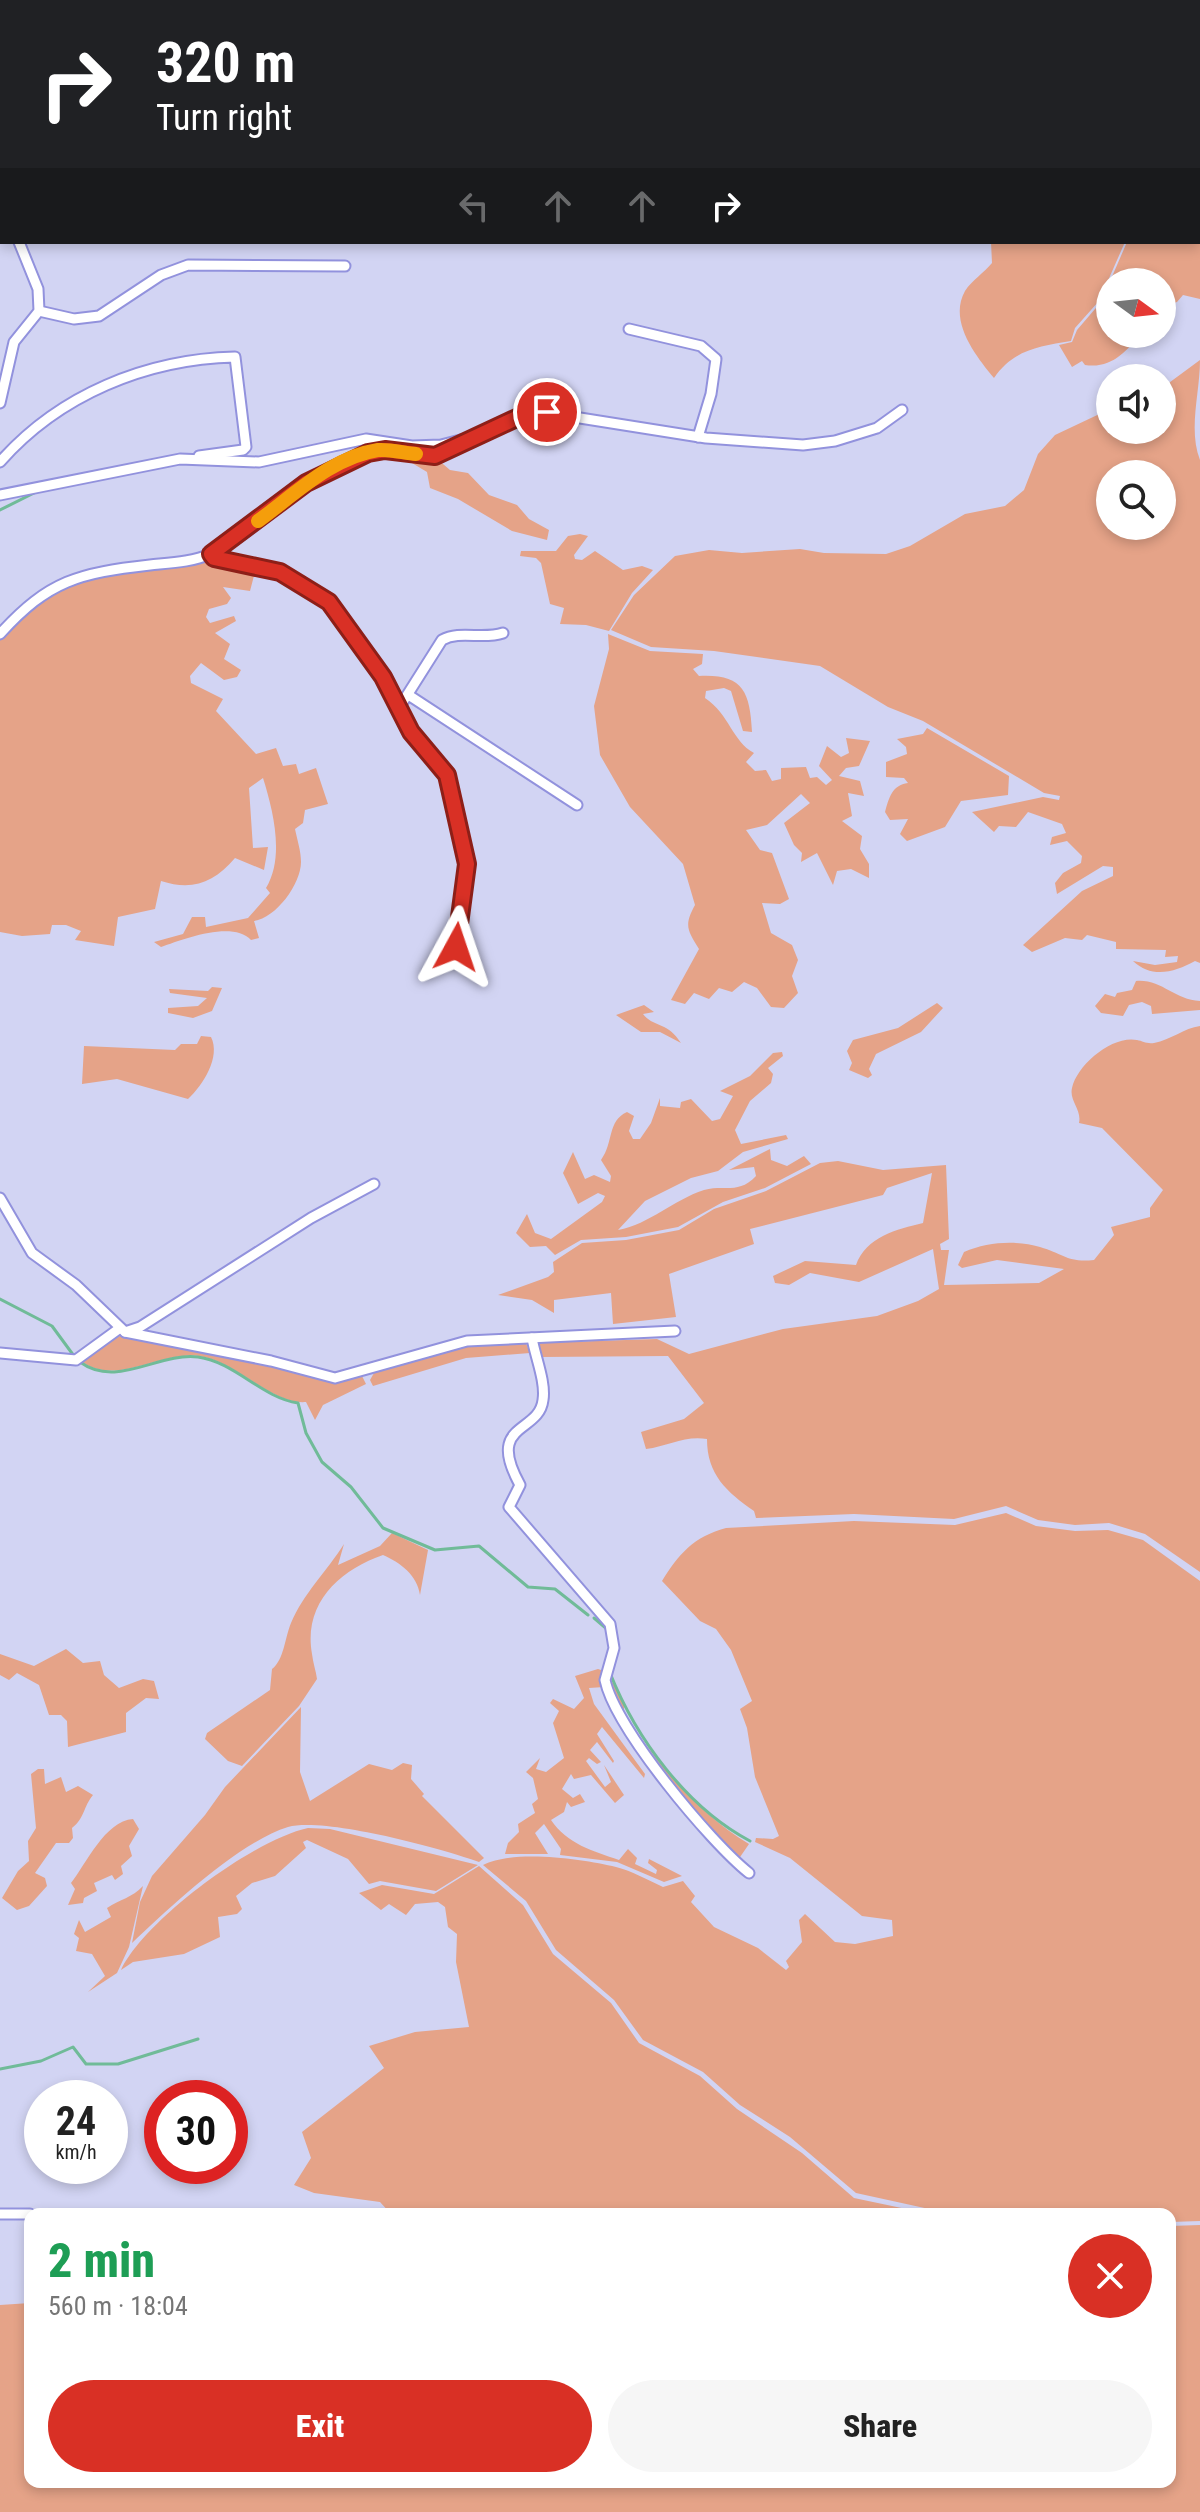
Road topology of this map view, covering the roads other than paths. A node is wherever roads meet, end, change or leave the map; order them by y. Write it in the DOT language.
graph roads {
  1 [pos="20,244"];
  2 [pos="345,266"];
  3 [pos="39,311"];
  4 [pos="629,329"];
  5 [pos="0,403"];
  6 [pos="902,410"];
  7 [pos="472,437"];
  8 [pos="698,437"];
  9 [pos="180,459"];
  10 [pos="0,462"];
  11 [pos="0,495"];
  12 [pos="211,554"];
  13 [pos="503,633"];
  14 [pos="0,634"];
  15 [pos="410,696"];
  16 [pos="399,708"];
  17 [pos="577,805"];
  18 [pos="456,947"];
  19 [pos="374,1184"];
  20 [pos="0,1198"];
  21 [pos="122,1330"];
  22 [pos="675,1331"];
  23 [pos="532,1338"];
  24 [pos="0,1353"];
  25 [pos="749,1873"];
  26 [pos="0,2214"];
  27 [pos="24,2214"];
  1 -- 3 [label="street"];
  2 -- 3 [label="street"];
  3 -- 5 [label="street"];
  4 -- 8 [label="street"];
  6 -- 8 [label="street"];
  7 -- 8 [label="street"];
  7 -- 9 [label="street"];
  7 -- 12 [label="street"];
  9 -- 10 [label="street"];
  9 -- 11 [label="street"];
  12 -- 14 [label="street"];
  12 -- 16 [label="street"];
  13 -- 15 [label="street"];
  15 -- 16 [label="street"];
  15 -- 17 [label="street"];
  16 -- 18 [label="street"];
  19 -- 21 [label="street"];
  20 -- 21 [label="street"];
  21 -- 23 [label="street"];
  21 -- 24 [label="street"];
  22 -- 23 [label="street"];
  23 -- 25 [label="street"];
  26 -- 27 [label="street"];
}
